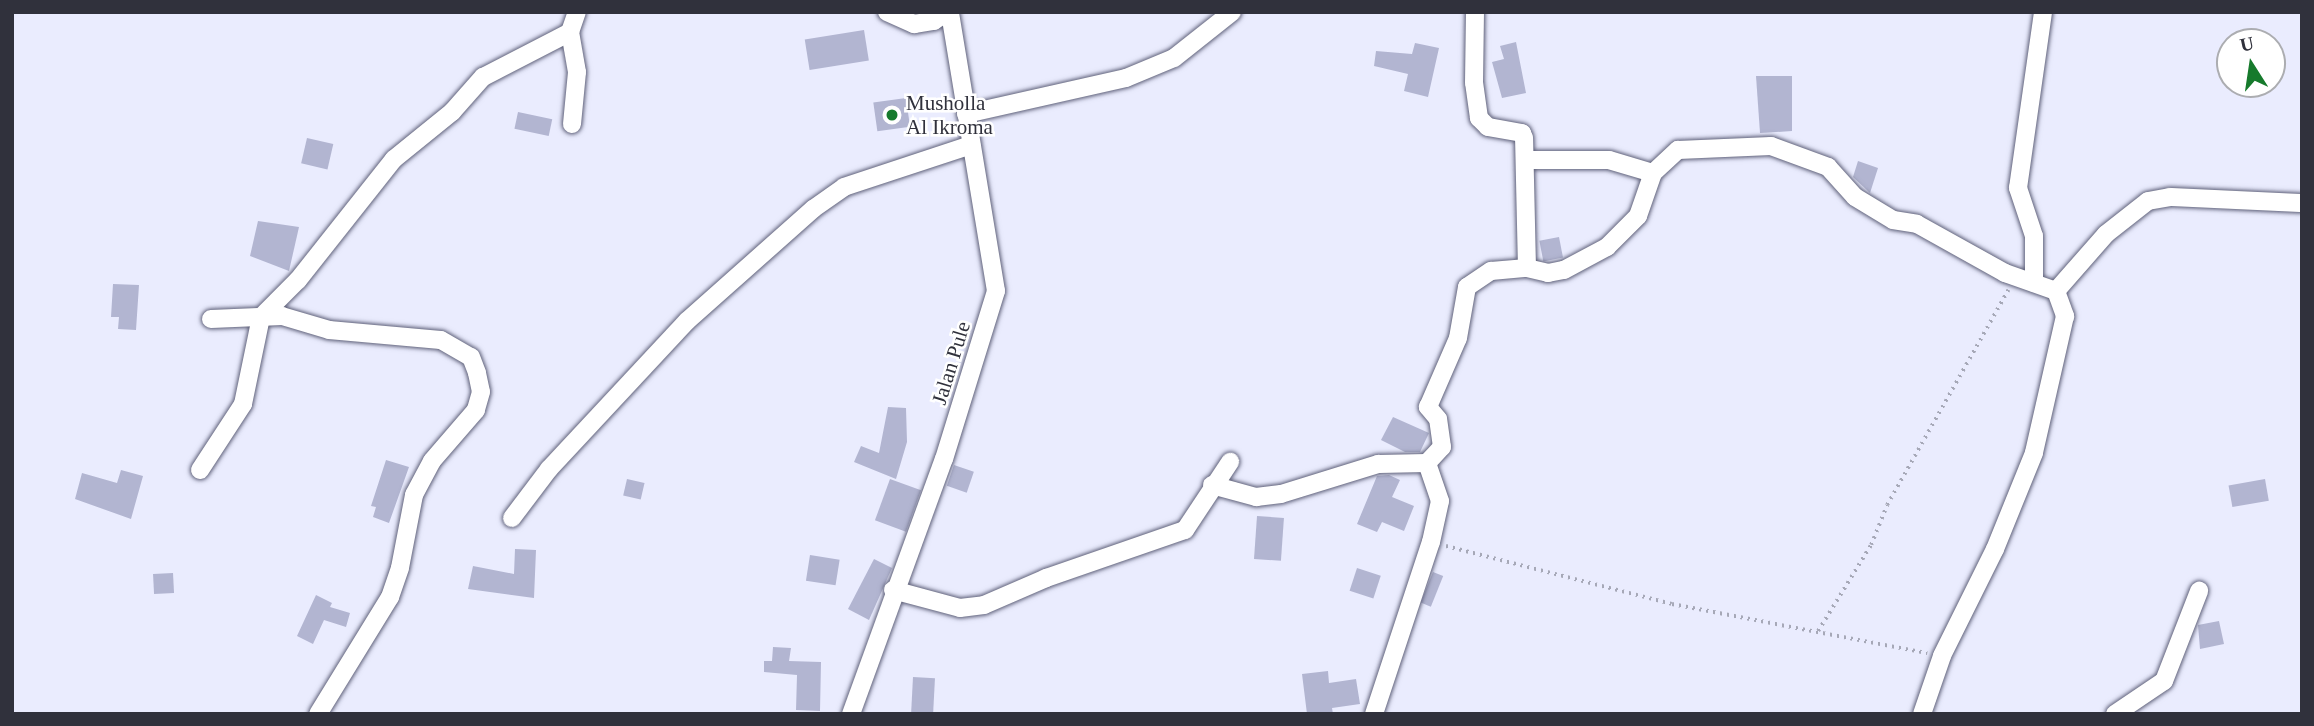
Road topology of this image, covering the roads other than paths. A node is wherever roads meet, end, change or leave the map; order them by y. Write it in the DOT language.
graph roads {
  1 [pos="577,12"];
  2 [pos="887,12"];
  3 [pos="948,12"];
  4 [pos="1232,12"];
  5 [pos="1475,12"];
  6 [pos="2043,12"];
  7 [pos="570,32"];
  8 [pos="966,114"];
  9 [pos="572,124"];
  10 [pos="971,145"];
  11 [pos="1527,160"];
  12 [pos="1653,173"];
  13 [pos="2302,203"];
  14 [pos="1527,268"];
  15 [pos="2026,280"];
  16 [pos="2056,291"];
  17 [pos="261,317"];
  18 [pos="211,319"];
  19 [pos="1230,462"];
  20 [pos="1427,463"];
  21 [pos="200,470"];
  22 [pos="1212,485"];
  23 [pos="512,518"];
  24 [pos="893,590"];
  25 [pos="2199,591"];
  26 [pos="318,714"];
  27 [pos="851,714"];
  28 [pos="1374,714"];
  29 [pos="1922,714"];
  30 [pos="2115,714"];
  1 -- 7 [label="street"];
  2 -- 3 [label="street"];
  3 -- 8 [label="street, Jalan Pule"];
  4 -- 8 [label="street"];
  5 -- 11 [label="street"];
  6 -- 15 [label="street"];
  7 -- 9 [label="street"];
  7 -- 17 [label="street"];
  8 -- 10 [label="street, Jalan Pule"];
  10 -- 23 [label="street"];
  10 -- 24 [label="street, Jalan Pule"];
  11 -- 12 [label="street"];
  11 -- 14 [label="street"];
  12 -- 14 [label="street"];
  12 -- 15 [label="street"];
  13 -- 16 [label="street"];
  14 -- 20 [label="street"];
  15 -- 16 [label="street"];
  16 -- 29 [label="street"];
  17 -- 18 [label="street"];
  17 -- 21 [label="street"];
  17 -- 26 [label="street"];
  19 -- 22 [label="street"];
  20 -- 22 [label="street"];
  20 -- 28 [label="street"];
  22 -- 24 [label="street"];
  24 -- 27 [label="street, Jalan Pule"];
  25 -- 30 [label="street"];
}
